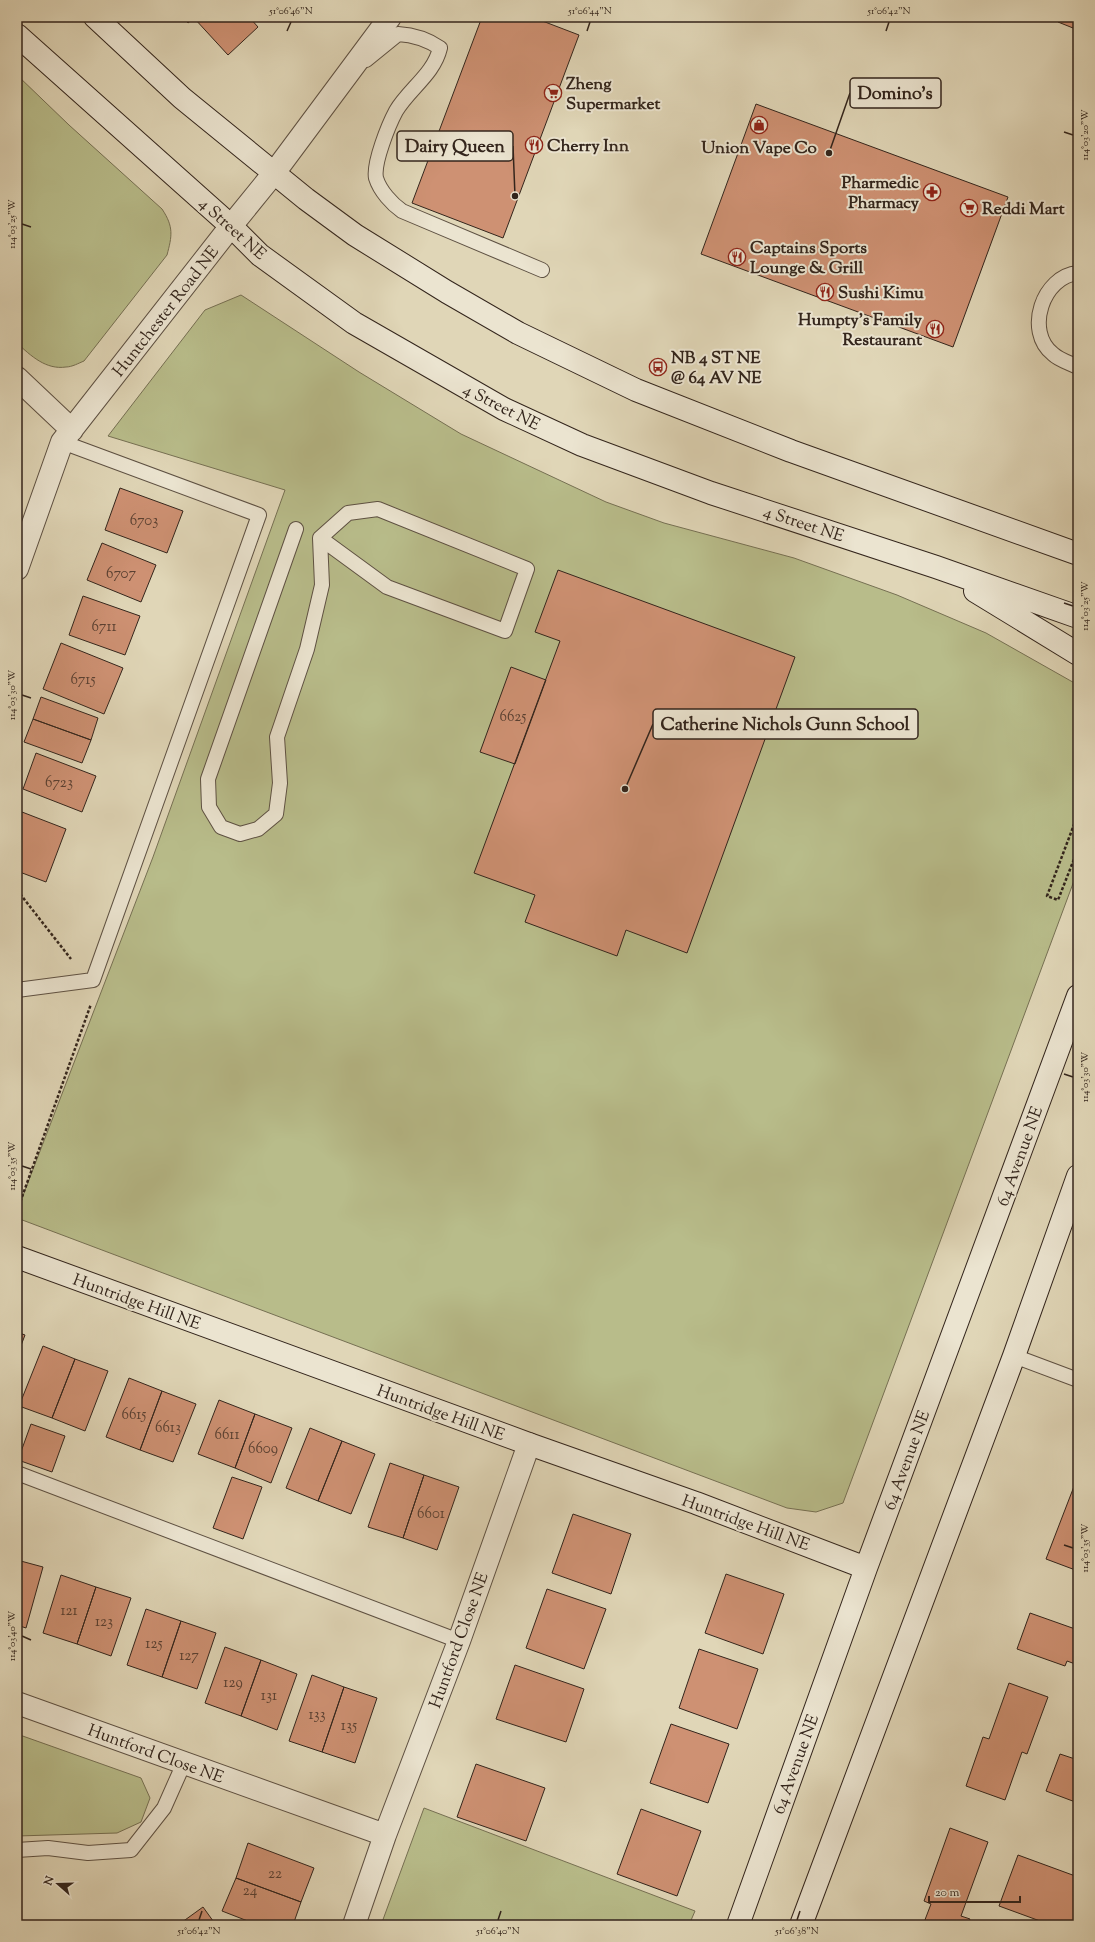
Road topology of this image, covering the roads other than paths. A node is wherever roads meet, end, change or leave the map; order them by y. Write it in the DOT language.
graph roads {
  1 [pos="95,17"];
  2 [pos="390,17"];
  3 [pos="17,35"];
  4 [pos="350,72"];
  5 [pos="274,173"];
  6 [pos="231,226"];
  7 [pos="542,270"];
  8 [pos="1078,273"];
  9 [pos="1078,367"];
  10 [pos="17,378"];
  11 [pos="67,436"];
  12 [pos="296,529"];
  13 [pos="320,538"];
  14 [pos="1078,554"];
  15 [pos="936,568"];
  16 [pos="17,569"];
  17 [pos="1078,617"];
  18 [pos="1078,654"];
  19 [pos="17,990"];
  20 [pos="1078,996"];
  21 [pos="1078,1176"];
  22 [pos="17,1257"];
  23 [pos="1014,1356"];
  24 [pos="1077,1376"];
  25 [pos="529,1444"];
  26 [pos="17,1473"];
  27 [pos="866,1568"];
  28 [pos="459,1641"];
  29 [pos="17,1703"];
  30 [pos="184,1763"];
  31 [pos="385,1835"];
  32 [pos="17,1850"];
  33 [pos="354,1925"];
  34 [pos="738,1925"];
  35 [pos="801,1925"];
  1 -- 5 [label="main road"];
  2 -- 4 [label="main road, Huntchester Road NE"];
  3 -- 6 [label="main road, 4 Street NE"];
  4 -- 5 [label="main road, Huntchester Road NE"];
  4 -- 7 [label="lane"];
  5 -- 6 [label="main road, Huntchester Road NE"];
  5 -- 14 [label="main road"];
  6 -- 11 [label="main road, Huntchester Road NE"];
  6 -- 15 [label="main road, 4 Street NE"];
  8 -- 9 [label="lane"];
  10 -- 11 [label="main road"];
  11 -- 16 [label="main road, Huntchester Road NE"];
  11 -- 19 [label="lane"];
  12 -- 13 [label="lane"];
  13 -- 13 [label="lane"];
  15 -- 17 [label="main road, 4 Street NE"];
  15 -- 18 [label="main road"];
  20 -- 27 [label="main road, 64 Avenue NE"];
  21 -- 23 [label="main road"];
  22 -- 25 [label="main road, Huntridge Hill NE"];
  23 -- 24 [label="lane"];
  23 -- 35 [label="main road"];
  25 -- 27 [label="main road, Huntridge Hill NE"];
  25 -- 28 [label="main road, Huntford Close NE"];
  26 -- 28 [label="lane"];
  27 -- 34 [label="main road, 64 Avenue NE"];
  28 -- 31 [label="main road, Huntford Close NE"];
  29 -- 30 [label="main road, Huntford Close NE"];
  30 -- 31 [label="main road, Huntford Close NE"];
  30 -- 32 [label="lane"];
  31 -- 33 [label="main road, Huntford Close NE"];
}
